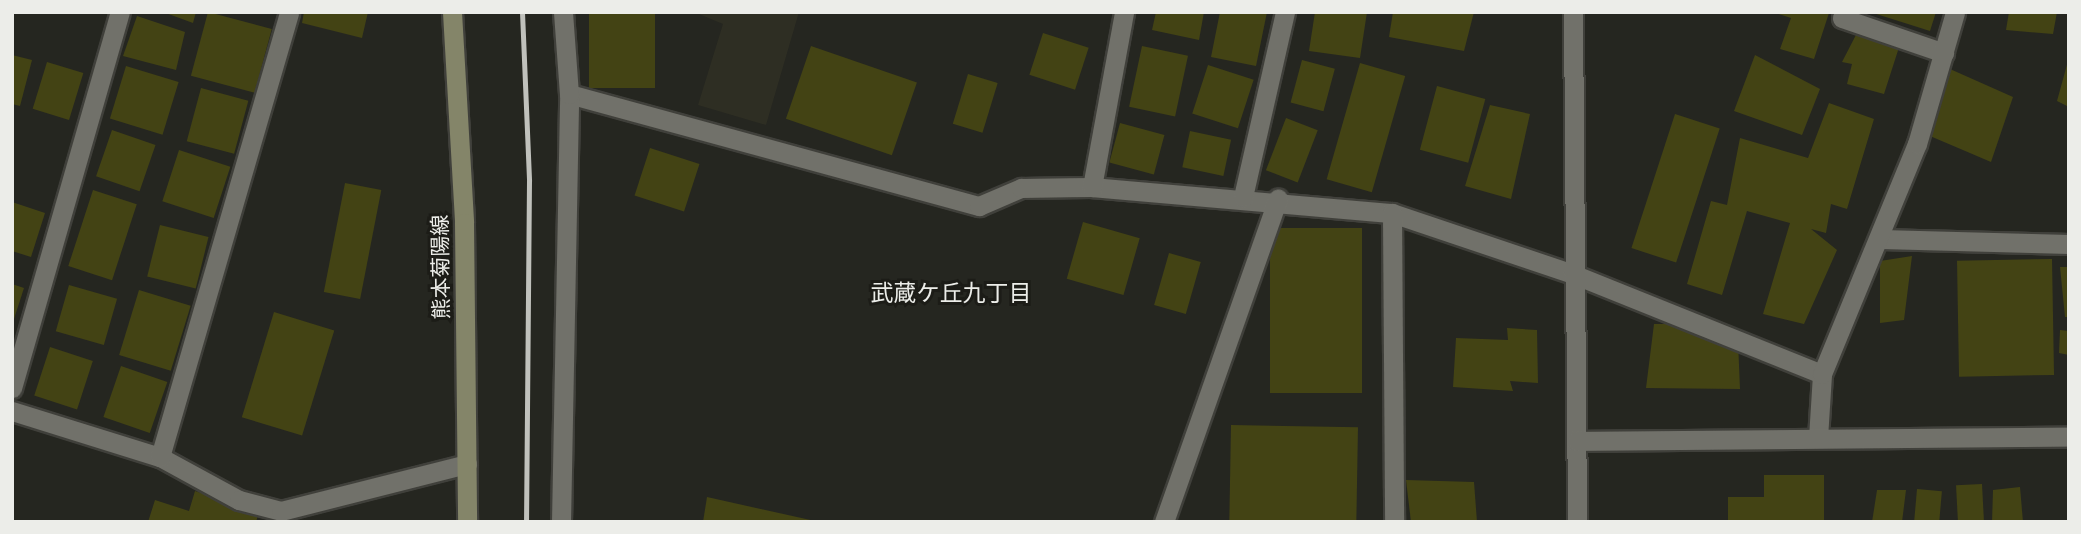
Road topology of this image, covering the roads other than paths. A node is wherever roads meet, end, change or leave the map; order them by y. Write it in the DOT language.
graph roads {
  1 [pos="120,12"];
  2 [pos="289,12"];
  3 [pos="452,12"];
  4 [pos="564,12"];
  5 [pos="1124,12"];
  6 [pos="1285,12"];
  7 [pos="1573,12"];
  8 [pos="1844,12"];
  9 [pos="1955,12"];
  10 [pos="1944,53"];
  11 [pos="569,94"];
  12 [pos="1092,187"];
  13 [pos="1243,197"];
  14 [pos="1278,200"];
  15 [pos="1392,213"];
  16 [pos="1881,239"];
  17 [pos="2069,244"];
  18 [pos="1573,274"];
  19 [pos="1822,374"];
  20 [pos="12,388"];
  21 [pos="12,411"];
  22 [pos="2069,437"];
  23 [pos="1818,438"];
  24 [pos="1577,441"];
  25 [pos="160,457"];
  26 [pos="467,464"];
  27 [pos="467,522"];
  28 [pos="561,522"];
  29 [pos="1164,522"];
  30 [pos="1394,522"];
  31 [pos="1577,522"];
  1 -- 20 [label="street"];
  2 -- 25 [label="street"];
  3 -- 26 [label="main road, 熊本菊陽線"];
  4 -- 11 [label="street"];
  5 -- 12 [label="street"];
  6 -- 13 [label="street"];
  7 -- 18 [label="street"];
  8 -- 10 [label="street"];
  9 -- 10 [label="street"];
  10 -- 16 [label="street"];
  11 -- 12 [label="street"];
  11 -- 28 [label="street"];
  12 -- 13 [label="street"];
  13 -- 14 [label="street"];
  14 -- 15 [label="street"];
  14 -- 29 [label="street"];
  15 -- 18 [label="street"];
  15 -- 30 [label="street"];
  16 -- 17 [label="street"];
  16 -- 19 [label="street"];
  18 -- 19 [label="street"];
  18 -- 24 [label="street"];
  19 -- 23 [label="street"];
  21 -- 25 [label="street"];
  22 -- 23 [label="street"];
  23 -- 24 [label="street"];
  24 -- 31 [label="street"];
  25 -- 26 [label="street"];
  26 -- 27 [label="main road, 熊本菊陽線"];
}
